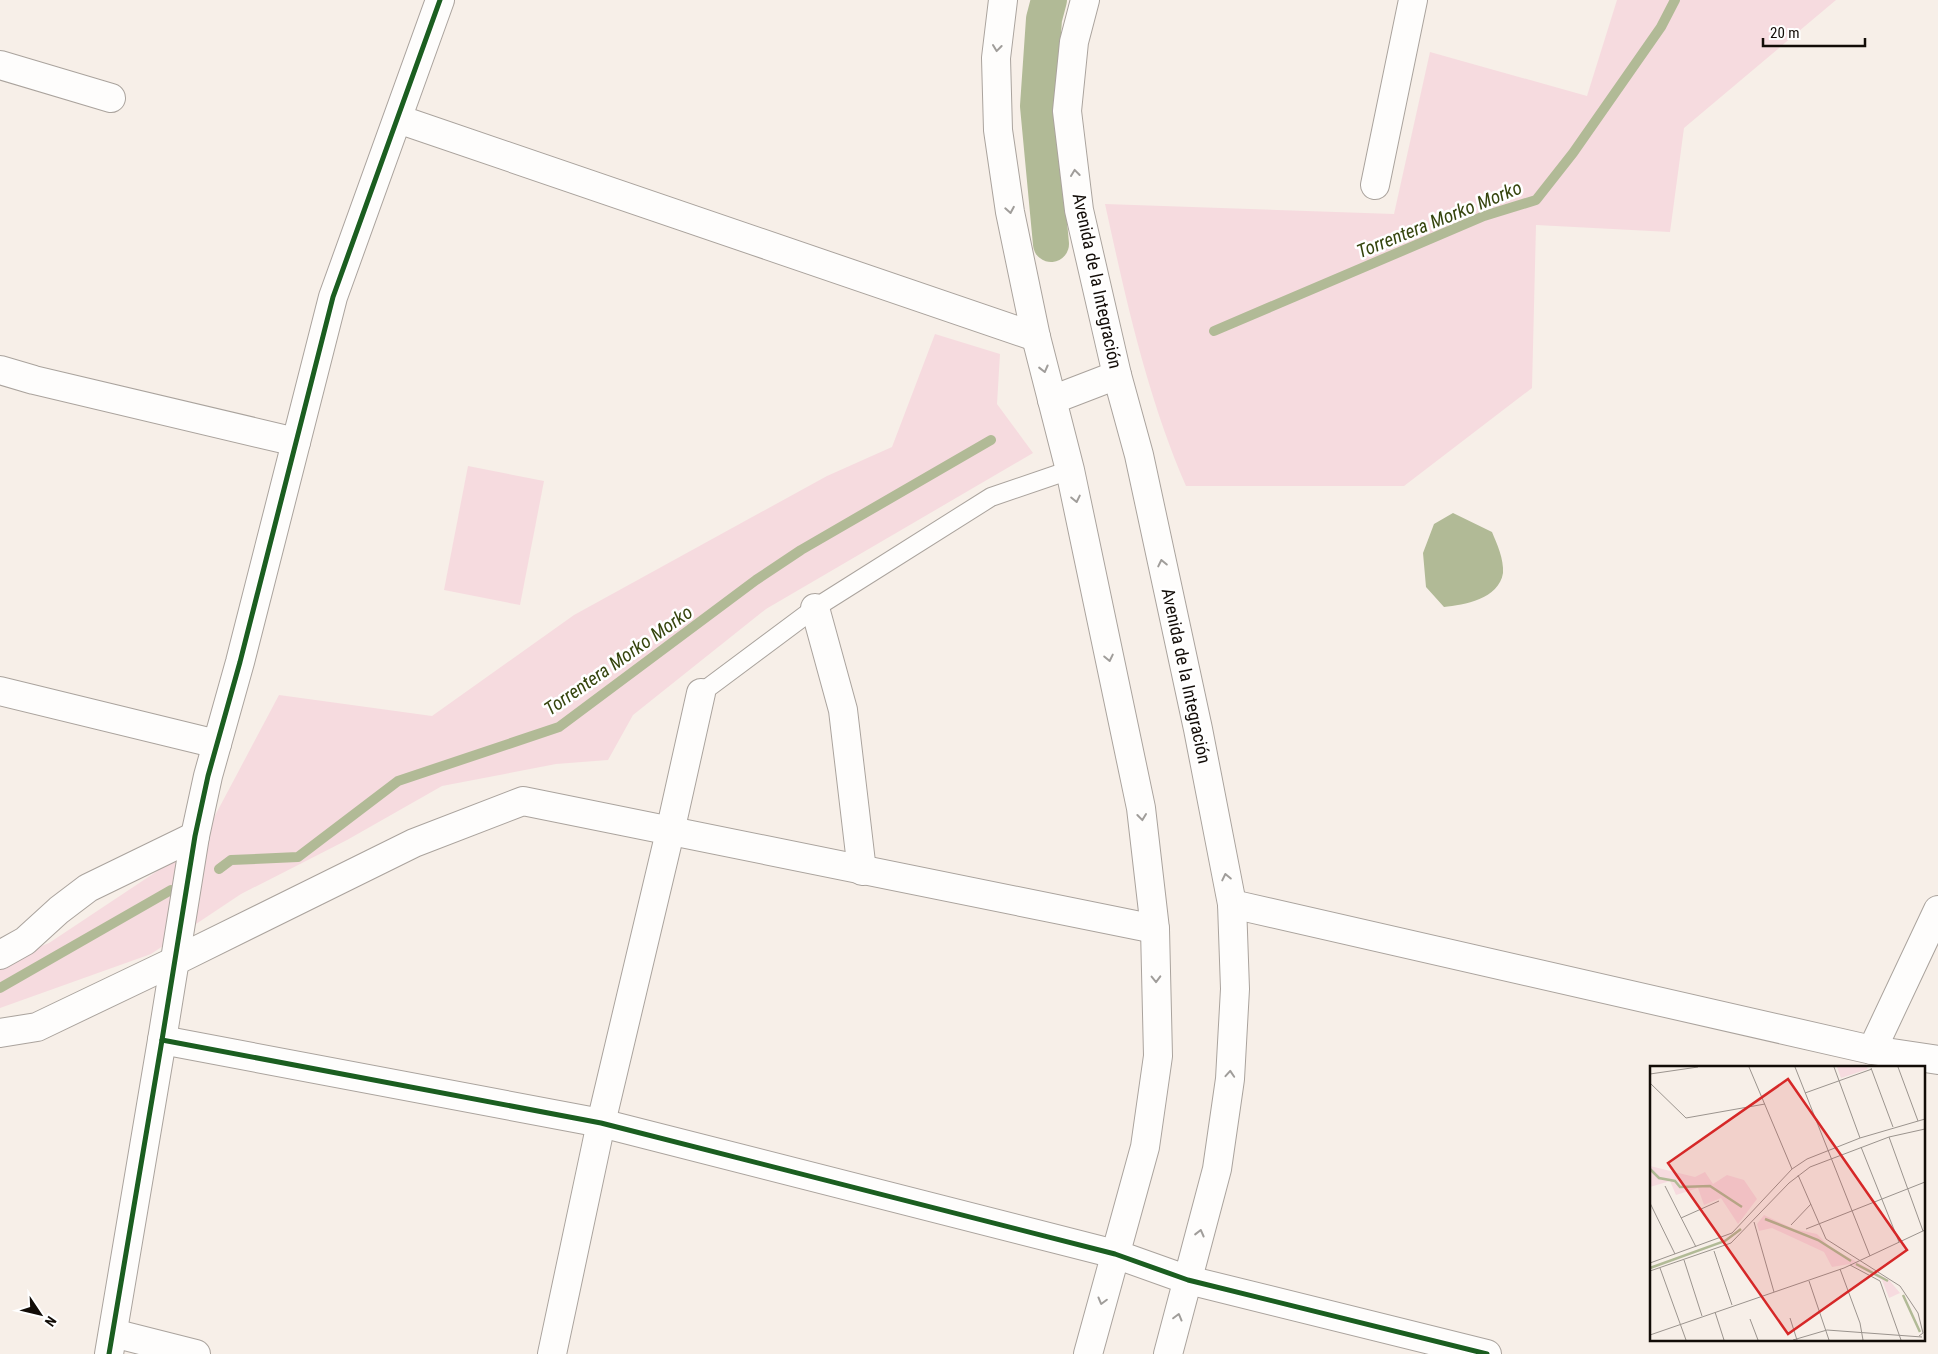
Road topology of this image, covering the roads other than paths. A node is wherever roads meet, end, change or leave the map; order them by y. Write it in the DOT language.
graph roads {
  1 [pos="440,0"];
  2 [pos="1003,0"];
  3 [pos="1085,0"];
  4 [pos="1413,0"];
  5 [pos="0,65"];
  6 [pos="111,98"];
  7 [pos="398,119"];
  8 [pos="1375,186"];
  9 [pos="1036,337"];
  10 [pos="0,370"];
  11 [pos="1117,375"];
  12 [pos="1052,400"];
  13 [pos="296,442"];
  14 [pos="1070,470"];
  15 [pos="815,608"];
  16 [pos="0,691"];
  17 [pos="701,693"];
  18 [pos="217,744"];
  19 [pos="670,832"];
  20 [pos="195,836"];
  21 [pos="862,871"];
  22 [pos="1232,904"];
  23 [pos="1938,910"];
  24 [pos="1155,929"];
  25 [pos="0,955"];
  26 [pos="175,961"];
  27 [pos="0,1033"];
  28 [pos="162,1040"];
  29 [pos="1872,1050"];
  30 [pos="1938,1060"];
  31 [pos="601,1124"];
  32 [pos="1114,1254"];
  33 [pos="1188,1280"];
  34 [pos="111,1343"];
  35 [pos="196,1354"];
  36 [pos="552,1354"];
  37 [pos="1088,1354"];
  38 [pos="1168,1354"];
  39 [pos="1487,1354"];
  1 -- 7 [label="street"];
  2 -- 9 [label="street, one-way"];
  11 -- 3 [label="street, Avenida de la Integración, one-way"];
  4 -- 8 [label="street"];
  5 -- 6 [label="street"];
  7 -- 9 [label="street"];
  7 -- 13 [label="street"];
  9 -- 12 [label="street, one-way"];
  10 -- 13 [label="street"];
  11 -- 12 [label="street"];
  22 -- 11 [label="street, Avenida de la Integración, one-way"];
  12 -- 14 [label="street"];
  13 -- 18 [label="street"];
  14 -- 15 [label="lane"];
  14 -- 24 [label="street, one-way"];
  15 -- 17 [label="lane"];
  15 -- 21 [label="street"];
  16 -- 18 [label="street"];
  17 -- 19 [label="street"];
  18 -- 20 [label="street"];
  19 -- 21 [label="street"];
  19 -- 26 [label="street"];
  19 -- 31 [label="street"];
  20 -- 25 [label="street"];
  20 -- 26 [label="street"];
  21 -- 24 [label="street"];
  22 -- 29 [label="street"];
  33 -- 22 [label="street, Avenida de la Integración, one-way"];
  23 -- 29 [label="street"];
  24 -- 32 [label="street, one-way"];
  26 -- 27 [label="street"];
  26 -- 28 [label="street"];
  28 -- 31 [label="street"];
  28 -- 34 [label="street"];
  29 -- 30 [label="street"];
  31 -- 32 [label="street"];
  31 -- 36 [label="street"];
  32 -- 33 [label="street"];
  32 -- 37 [label="street, one-way"];
  38 -- 33 [label="street, Avenida de la Integración, one-way"];
  33 -- 39 [label="street"];
  34 -- 35 [label="street"];
}
